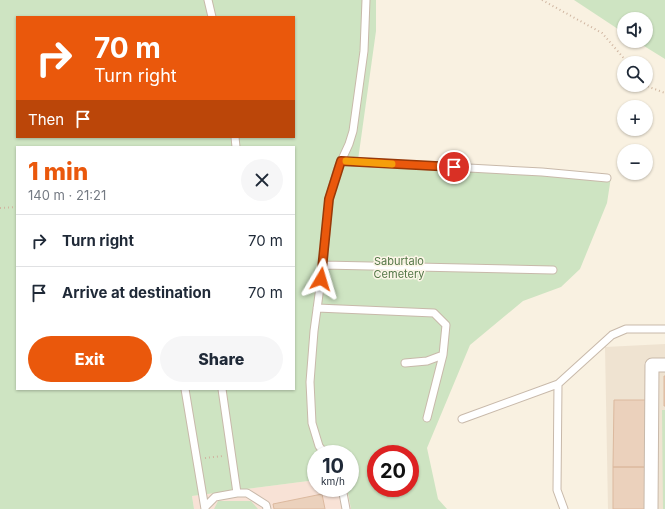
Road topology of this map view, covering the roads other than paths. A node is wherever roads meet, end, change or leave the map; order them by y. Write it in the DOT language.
graph roads {
  1 [pos="208,0"];
  2 [pos="366,0"];
  3 [pos="212,16"];
  4 [pos="341,161"];
  5 [pos="607,178"];
  6 [pos="323,264"];
  7 [pos="553,270"];
  8 [pos="317,308"];
  9 [pos="665,329"];
  10 [pos="443,355"];
  11 [pos="405,363"];
  12 [pos="665,365"];
  13 [pos="558,384"];
  14 [pos="185,390"];
  15 [pos="222,390"];
  16 [pos="426,418"];
  17 [pos="462,419"];
  18 [pos="319,445"];
  19 [pos="237,493"];
  20 [pos="344,497"];
  21 [pos="205,508"];
  22 [pos="267,509"];
  23 [pos="346,509"];
  24 [pos="564,509"];
  25 [pos="652,509"];
  1 -- 3 [label="lane"];
  2 -- 4 [label="lane"];
  4 -- 5 [label="lane"];
  4 -- 6 [label="lane"];
  6 -- 7 [label="lane"];
  6 -- 8 [label="lane"];
  8 -- 10 [label="lane"];
  8 -- 18 [label="lane"];
  9 -- 13 [label="lane"];
  10 -- 11 [label="lane"];
  10 -- 16 [label="lane"];
  12 -- 25 [label="street"];
  13 -- 17 [label="lane"];
  13 -- 24 [label="lane"];
  14 -- 21 [label="lane"];
  15 -- 19 [label="lane"];
  19 -- 21 [label="lane"];
  19 -- 22 [label="lane"];
  20 -- 23 [label="lane"];
}
